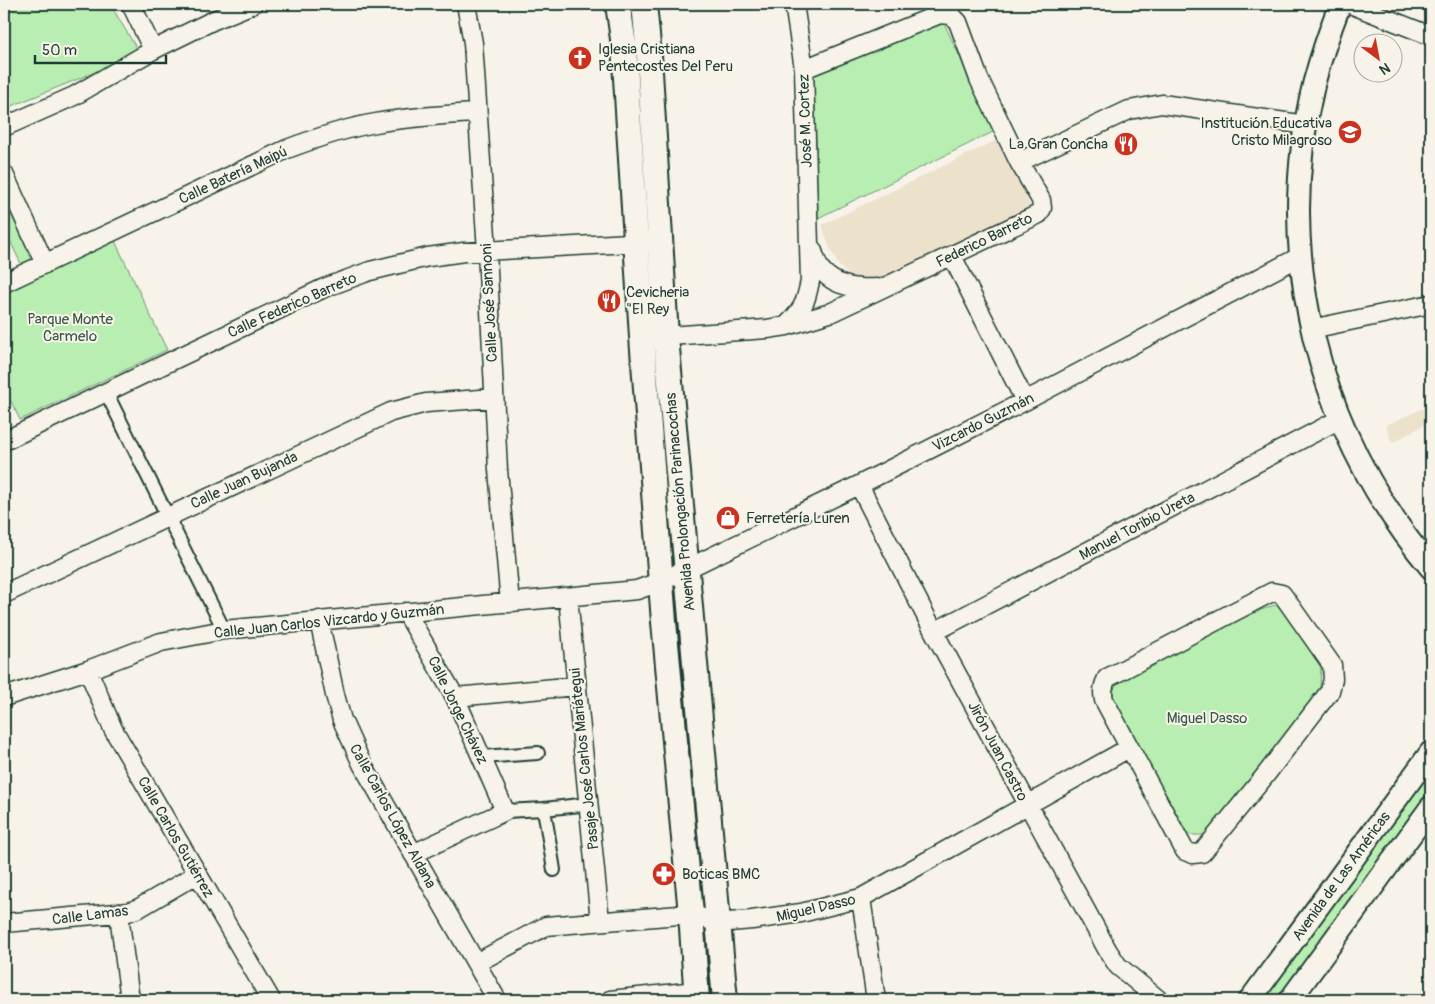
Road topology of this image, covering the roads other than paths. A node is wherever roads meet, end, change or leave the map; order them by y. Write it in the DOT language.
graph roads {
  1 [pos="131,4"];
  2 [pos="253,4"];
  3 [pos="466,4"];
  4 [pos="618,4"];
  5 [pos="644,4"];
  6 [pos="794,4"];
  7 [pos="1340,4"];
  8 [pos="1350,4"];
  9 [pos="1431,36"];
  10 [pos="153,50"];
  11 [pos="804,69"];
  12 [pos="476,113"];
  13 [pos="1306,126"];
  14 [pos="4,127"];
  15 [pos="1019,162"];
  16 [pos="4,174"];
  17 [pos="808,239"];
  18 [pos="660,241"];
  19 [pos="637,242"];
  20 [pos="487,251"];
  21 [pos="952,256"];
  22 [pos="1301,256"];
  23 [pos="45,264"];
  24 [pos="6,278"];
  25 [pos="885,288"];
  26 [pos="1431,304"];
  27 [pos="787,326"];
  28 [pos="1311,329"];
  29 [pos="642,337"];
  30 [pos="666,337"];
  31 [pos="106,392"];
  32 [pos="494,398"];
  33 [pos="1025,401"];
  34 [pos="1340,419"];
  35 [pos="4,441"];
  36 [pos="859,485"];
  37 [pos="169,516"];
  38 [pos="1431,568"];
  39 [pos="685,569"];
  40 [pos="662,580"];
  41 [pos="4,594"];
  42 [pos="568,597"];
  43 [pos="510,603"];
  44 [pos="406,612"];
  45 [pos="319,620"];
  46 [pos="224,630"];
  47 [pos="934,632"];
  48 [pos="88,670"];
  49 [pos="577,686"];
  50 [pos="4,697"];
  51 [pos="454,697"];
  52 [pos="1129,748"];
  53 [pos="1431,752"];
  54 [pos="538,753"];
  55 [pos="482,757"];
  56 [pos="588,804"];
  57 [pos="1028,805"];
  58 [pos="1431,807"];
  59 [pos="544,809"];
  60 [pos="505,811"];
  61 [pos="413,854"];
  62 [pos="554,870"];
  63 [pos="197,874"];
  64 [pos="861,898"];
  65 [pos="119,914"];
  66 [pos="691,914"];
  67 [pos="600,921"];
  68 [pos="4,923"];
  69 [pos="718,923"];
  70 [pos="476,964"];
  71 [pos="696,996"];
  72 [pos="130,1000"];
  73 [pos="271,1000"];
  74 [pos="497,1000"];
  75 [pos="610,1000"];
  76 [pos="725,1000"];
  77 [pos="876,1000"];
  78 [pos="1159,1000"];
  79 [pos="1250,1000"];
  80 [pos="1290,1000"];
  1 -- 10 [label="street"];
  2 -- 10 [label="street"];
  3 -- 12 [label="street, Calle José Sannoni"];
  4 -- 19 [label="main road, Avenida Prolongación Parinacochas"];
  5 -- 18 [label="main road, Avenida Prolongación Parinacochas"];
  6 -- 11 [label="street, José M. Cortez"];
  7 -- 13 [label="street"];
  8 -- 9 [label="street"];
  10 -- 14 [label="street"];
  11 -- 15 [label="street"];
  11 -- 17 [label="street, José M. Cortez"];
  12 -- 20 [label="street, Calle José Sannoni"];
  12 -- 23 [label="street, Calle Batería Maipú"];
  13 -- 15 [label="street"];
  13 -- 22 [label="street"];
  15 -- 21 [label="street, Federico Barreto"];
  16 -- 23 [label="street"];
  17 -- 25 [label="street, José M. Cortez"];
  17 -- 27 [label="street, José M. Cortez"];
  18 -- 19 [label="street, Calle Federico Barreto"];
  18 -- 30 [label="main road, Avenida Prolongación Parinacochas"];
  19 -- 20 [label="street, Calle Federico Barreto"];
  19 -- 29 [label="main road, Avenida Prolongación Parinacochas"];
  20 -- 31 [label="street, Calle Federico Barreto"];
  20 -- 32 [label="street, Calle José Sannoni"];
  21 -- 25 [label="street, Federico Barreto"];
  21 -- 33 [label="street"];
  22 -- 28 [label="street"];
  22 -- 33 [label="street, Vizcardo Guzmán"];
  23 -- 24 [label="street, Calle Batería Maipú"];
  25 -- 27 [label="street, Federico Barreto"];
  26 -- 28 [label="street"];
  27 -- 30 [label="street, Federico Barreto"];
  28 -- 34 [label="street"];
  29 -- 30 [label="street, Federico Barreto"];
  29 -- 40 [label="main road, Avenida Prolongación Parinacochas"];
  30 -- 39 [label="main road, Avenida Prolongación Parinacochas"];
  31 -- 35 [label="street, Calle Federico Barreto"];
  31 -- 37 [label="street"];
  32 -- 37 [label="street, Calle Juan Bujanda"];
  32 -- 43 [label="street, Calle José Sannoni"];
  33 -- 36 [label="street, Vizcardo Guzmán"];
  34 -- 38 [label="street"];
  34 -- 47 [label="street, Manuel Toribio Ureta"];
  36 -- 39 [label="street, Vizcardo Guzmán"];
  36 -- 47 [label="street, Jirón Juan Castro"];
  37 -- 41 [label="street, Calle Juan Bujanda"];
  37 -- 46 [label="street"];
  39 -- 40 [label="street, Vizcardo Guzmán"];
  39 -- 69 [label="main road, Avenida Prolongación Parinacochas"];
  40 -- 42 [label="street, Calle Juan Carlos Vizcardo y Guzmán"];
  40 -- 66 [label="main road, Avenida Prolongación Parinacochas"];
  42 -- 43 [label="street, Calle Juan Carlos Vizcardo y Guzmán"];
  42 -- 49 [label="street, Pasaje José Carlos Mariátegui"];
  43 -- 44 [label="street, Calle Juan Carlos Vizcardo y Guzmán"];
  44 -- 45 [label="street, Calle Juan Carlos Vizcardo y Guzmán"];
  44 -- 51 [label="street, Calle Jorge Chávez"];
  45 -- 46 [label="street, Calle Juan Carlos Vizcardo y Guzmán"];
  45 -- 61 [label="street, Calle Carlos López Aldana"];
  46 -- 48 [label="street, Calle Juan Carlos Vizcardo y Guzmán"];
  47 -- 57 [label="street, Jirón Juan Castro"];
  48 -- 50 [label="street, Calle Juan Carlos Vizcardo y Guzmán"];
  48 -- 63 [label="street, Calle Carlos Gutiérrez"];
  49 -- 51 [label="street"];
  49 -- 56 [label="street, Pasaje José Carlos Mariátegui"];
  51 -- 55 [label="street, Calle Jorge Chávez"];
  52 -- 52 [label="street"];
  52 -- 57 [label="street, Miguel Dasso"];
  53 -- 79 [label="street, Avenida de Las Américas"];
  54 -- 55 [label="street"];
  55 -- 60 [label="street, Calle Jorge Chávez"];
  56 -- 59 [label="street"];
  56 -- 67 [label="street, Pasaje José Carlos Mariátegui"];
  57 -- 64 [label="street, Miguel Dasso"];
  57 -- 78 [label="street, Jirón Juan Castro"];
  58 -- 80 [label="street"];
  59 -- 60 [label="street"];
  59 -- 62 [label="street"];
  60 -- 61 [label="street"];
  61 -- 70 [label="street, Calle Carlos López Aldana"];
  63 -- 65 [label="street, Calle Lamas"];
  63 -- 73 [label="street, Calle Carlos Gutiérrez"];
  64 -- 69 [label="street, Miguel Dasso"];
  64 -- 77 [label="street"];
  65 -- 68 [label="street, Calle Lamas"];
  65 -- 72 [label="street"];
  66 -- 67 [label="street, Miguel Dasso"];
  66 -- 69 [label="street, Miguel Dasso"];
  66 -- 71 [label="main road, Avenida Prolongación Parinacochas"];
  67 -- 70 [label="street, Miguel Dasso"];
  69 -- 76 [label="main road, Avenida Prolongación Parinacochas"];
  70 -- 74 [label="street, Calle Carlos López Aldana"];
  71 -- 75 [label="street"];
}
